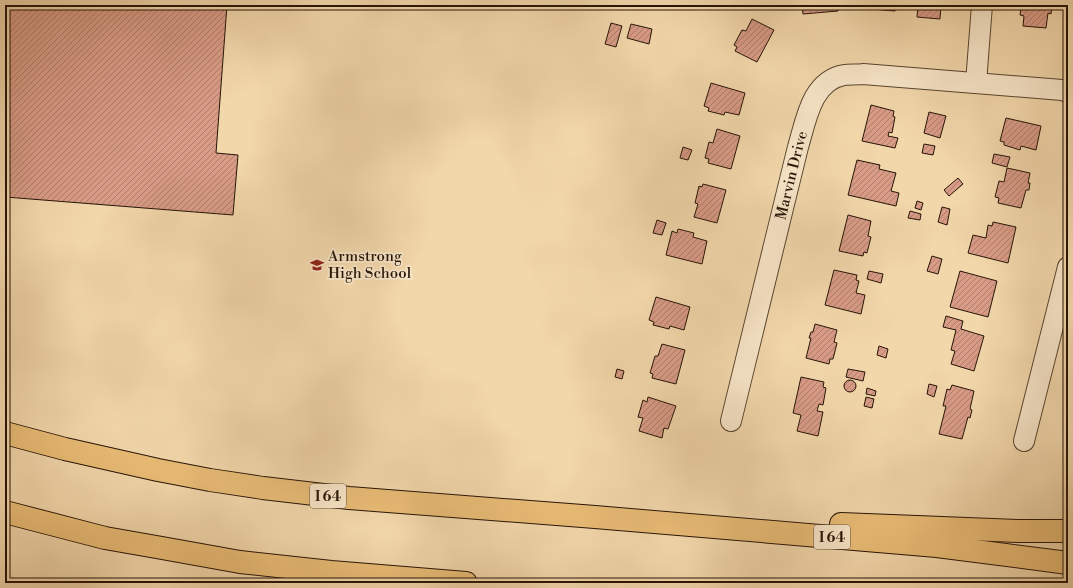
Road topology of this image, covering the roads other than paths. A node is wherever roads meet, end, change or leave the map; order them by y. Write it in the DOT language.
graph roads {
  1 [pos="982,5"];
  2 [pos="976,83"];
  3 [pos="1068,92"];
  4 [pos="1068,267"];
  5 [pos="731,421"];
  6 [pos="5,433"];
  7 [pos="1024,441"];
  8 [pos="5,512"];
  9 [pos="595,517"];
  10 [pos="1018,531"];
  11 [pos="1068,531"];
  12 [pos="1068,539"];
  13 [pos="1068,563"];
  14 [pos="466,583"];
  1 -- 2 [label="street"];
  2 -- 3 [label="street, Marvin Drive"];
  2 -- 5 [label="street, Marvin Drive"];
  4 -- 7 [label="street"];
  6 -- 9 [label="highway, I 64"];
  8 -- 14 [label="highway"];
  9 -- 10 [label="highway"];
  9 -- 13 [label="highway, I 64"];
  10 -- 11 [label="highway"];
  10 -- 12 [label="highway"];
}
